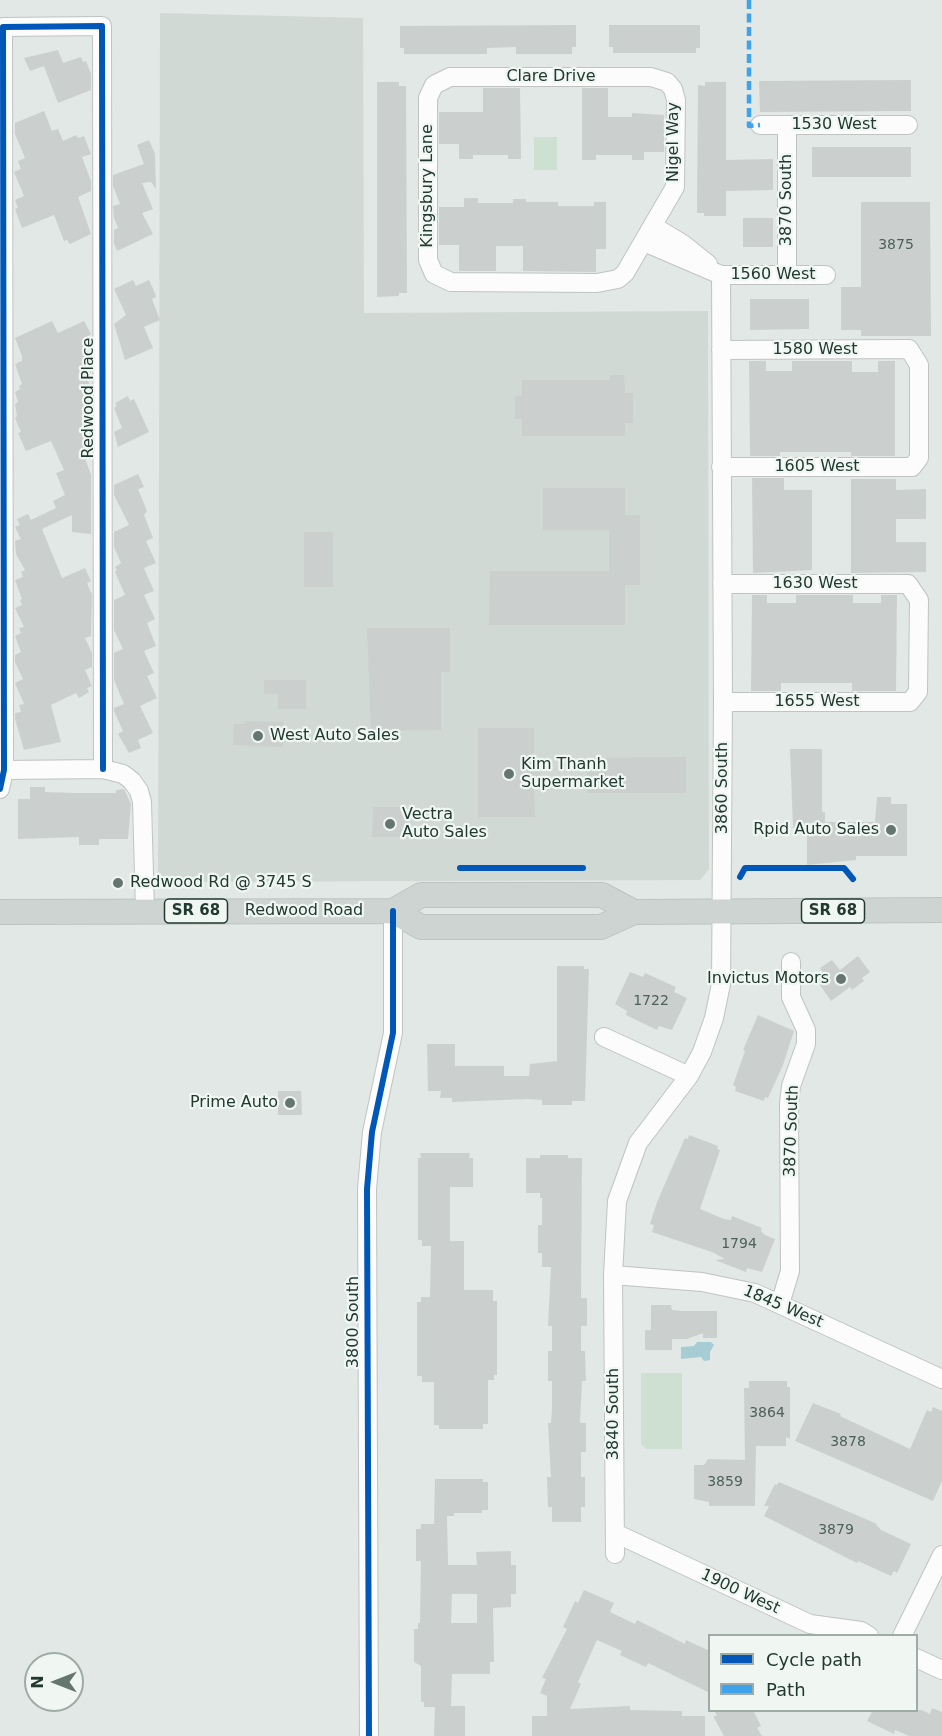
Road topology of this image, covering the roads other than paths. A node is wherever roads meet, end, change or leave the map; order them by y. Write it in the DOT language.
graph roads {
  1 [pos="673,89"];
  2 [pos="430,91"];
  3 [pos="760,125"];
  4 [pos="787,125"];
  5 [pos="909,125"];
  6 [pos="649,234"];
  7 [pos="721,275"];
  8 [pos="787,275"];
  9 [pos="826,275"];
  10 [pos="608,282"];
  11 [pos="721,350"];
  12 [pos="722,467"];
  13 [pos="912,468"];
  14 [pos="722,584"];
  15 [pos="723,702"];
  16 [pos="910,702"];
  17 [pos="103,769"];
  18 [pos="4,770"];
  19 [pos="0,789"];
  20 [pos="942,910"];
  21 [pos="393,911"];
  22 [pos="723,911"];
  23 [pos="0,912"];
  24 [pos="145,912"];
  25 [pos="634,912"];
  26 [pos="791,962"];
  27 [pos="604,1037"];
  28 [pos="689,1076"];
  29 [pos="613,1275"];
  30 [pos="780,1304"];
  31 [pos="942,1379"];
  32 [pos="615,1533"];
  33 [pos="615,1554"];
  34 [pos="942,1555"];
  35 [pos="867,1634"];
  36 [pos="902,1634"];
  37 [pos="918,1659"];
  38 [pos="942,1670"];
  39 [pos="369,1736"];
  1 -- 2 [label="street, Clare Drive"];
  1 -- 6 [label="street, Nigel Way"];
  2 -- 10 [label="street, Kingsbury Lane"];
  3 -- 4 [label="street, 1530 West"];
  4 -- 5 [label="street, 1530 West"];
  4 -- 8 [label="street, 3870 South"];
  6 -- 7 [label="street"];
  6 -- 10 [label="street, Nigel Way"];
  7 -- 8 [label="street, 1560 West"];
  7 -- 11 [label="street, 3860 South"];
  8 -- 9 [label="street, 1560 West"];
  11 -- 12 [label="street, 3860 South"];
  11 -- 13 [label="street, 1580 West"];
  12 -- 13 [label="street, 1605 West"];
  12 -- 14 [label="street, 3860 South"];
  14 -- 15 [label="street, 3860 South"];
  14 -- 16 [label="street, 1630 West"];
  15 -- 16 [label="street, 1655 West"];
  15 -- 22 [label="street, 3860 South"];
  17 -- 18 [label="street"];
  17 -- 18 [label="street, Redwood Place"];
  17 -- 24 [label="street"];
  18 -- 19 [label="street"];
  20 -- 22 [label="main road, Redwood Road / SR 68"];
  21 -- 24 [label="main road, Redwood Road / SR 68"];
  21 -- 25 [label="main road, Redwood Road / SR 68"];
  21 -- 25 [label="main road, Redwood Road / SR 68"];
  21 -- 39 [label="street, 3800 South"];
  22 -- 25 [label="main road, Redwood Road / SR 68"];
  22 -- 28 [label="street, 3860 South"];
  23 -- 24 [label="main road, Redwood Road / SR 68"];
  26 -- 30 [label="street, 3870 South"];
  27 -- 28 [label="street"];
  28 -- 29 [label="street, 3860 South"];
  29 -- 30 [label="street, 1845 West"];
  29 -- 32 [label="street, 3840 South"];
  30 -- 31 [label="street, 1845 West"];
  32 -- 33 [label="street, 3840 South"];
  32 -- 35 [label="street, 1900 West"];
  34 -- 36 [label="street"];
  37 -- 38 [label="street"];
}
